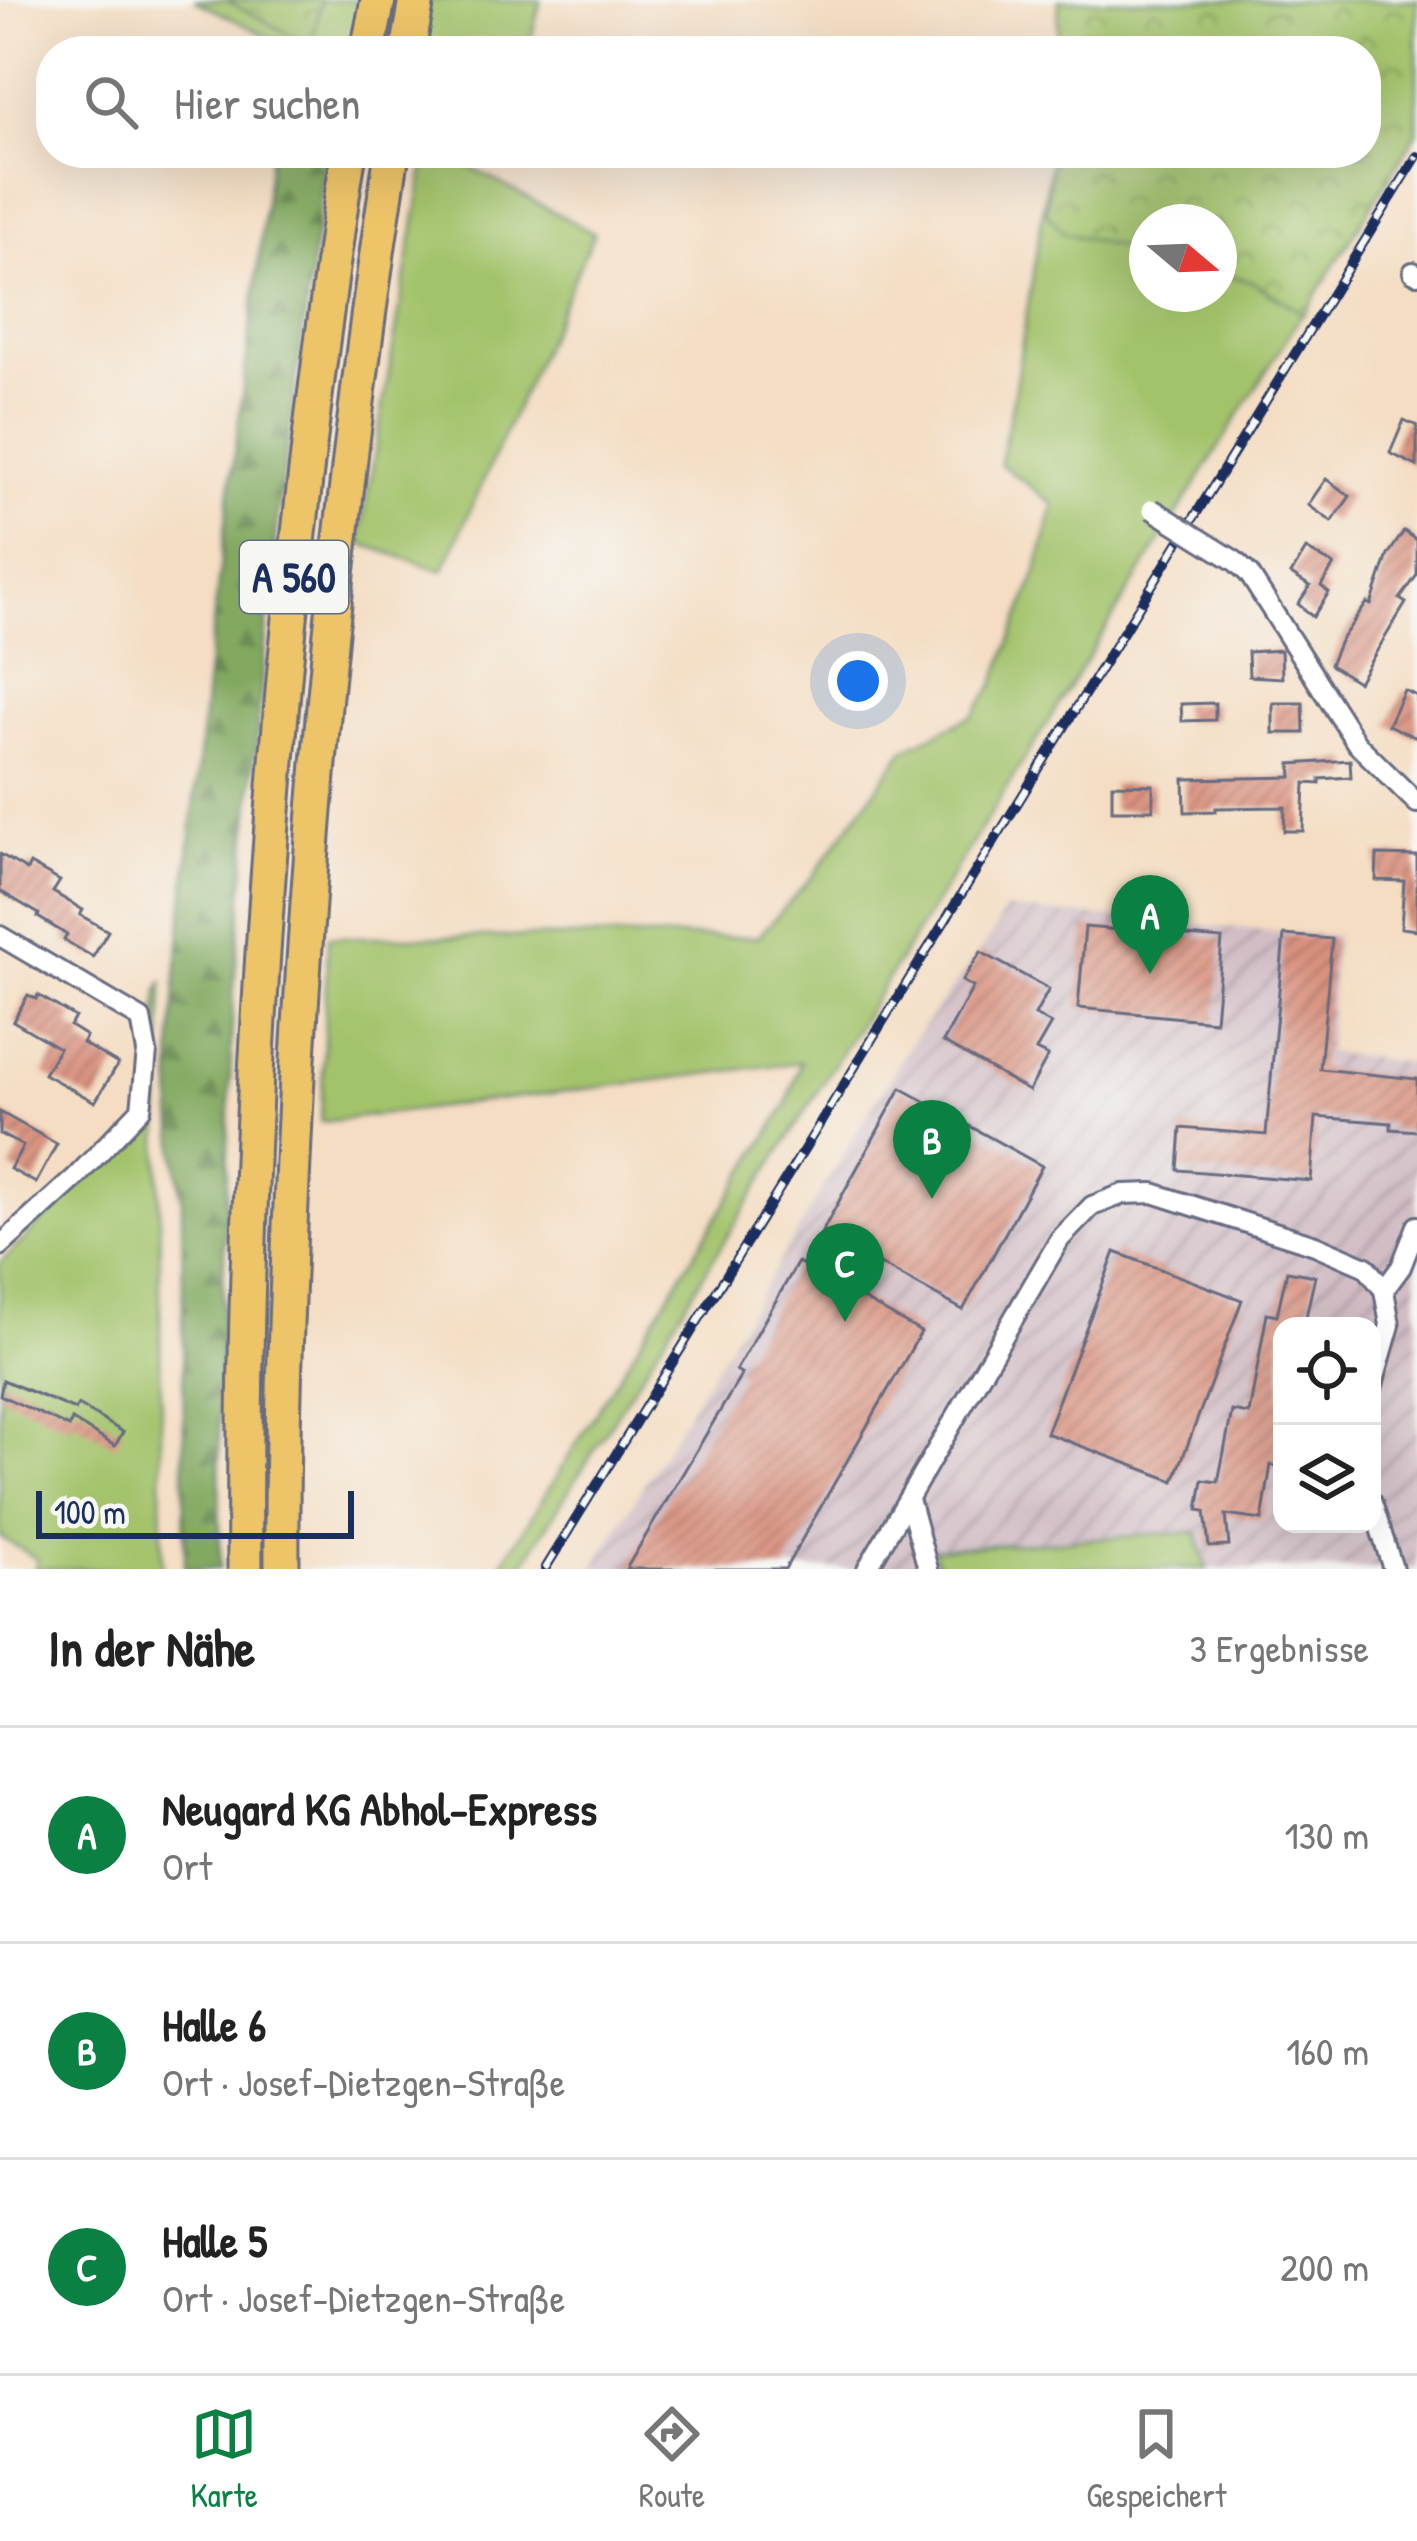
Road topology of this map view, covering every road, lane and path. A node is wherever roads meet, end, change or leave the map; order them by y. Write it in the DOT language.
graph roads {
  1 [pos="378,0"];
  2 [pos="417,0"];
  3 [pos="371,36"];
  4 [pos="411,36"];
  5 [pos="348,168"];
  6 [pos="390,168"];
  7 [pos="1152,509"];
  8 [pos="1417,803"];
  9 [pos="0,936"];
  10 [pos="1417,1226"];
  11 [pos="0,1246"];
  12 [pos="1384,1290"];
  13 [pos="1381,1356"];
  14 [pos="909,1499"];
  15 [pos="1381,1531"];
  16 [pos="245,1569"];
  17 [pos="282,1569"];
  18 [pos="867,1569"];
  19 [pos="928,1569"];
  20 [pos="1393,1569"];
  1 -- 3 [label="highway"];
  2 -- 4 [label="highway"];
  5 -- 16 [label="highway, A 560"];
  6 -- 17 [label="highway, A 560"];
  7 -- 8 [label="street, bridge"];
  9 -- 11 [label="street"];
  10 -- 12 [label="street"];
  12 -- 13 [label="street"];
  12 -- 14 [label="street"];
  14 -- 18 [label="street"];
  14 -- 19 [label="street"];
  15 -- 20 [label="street"];
}
